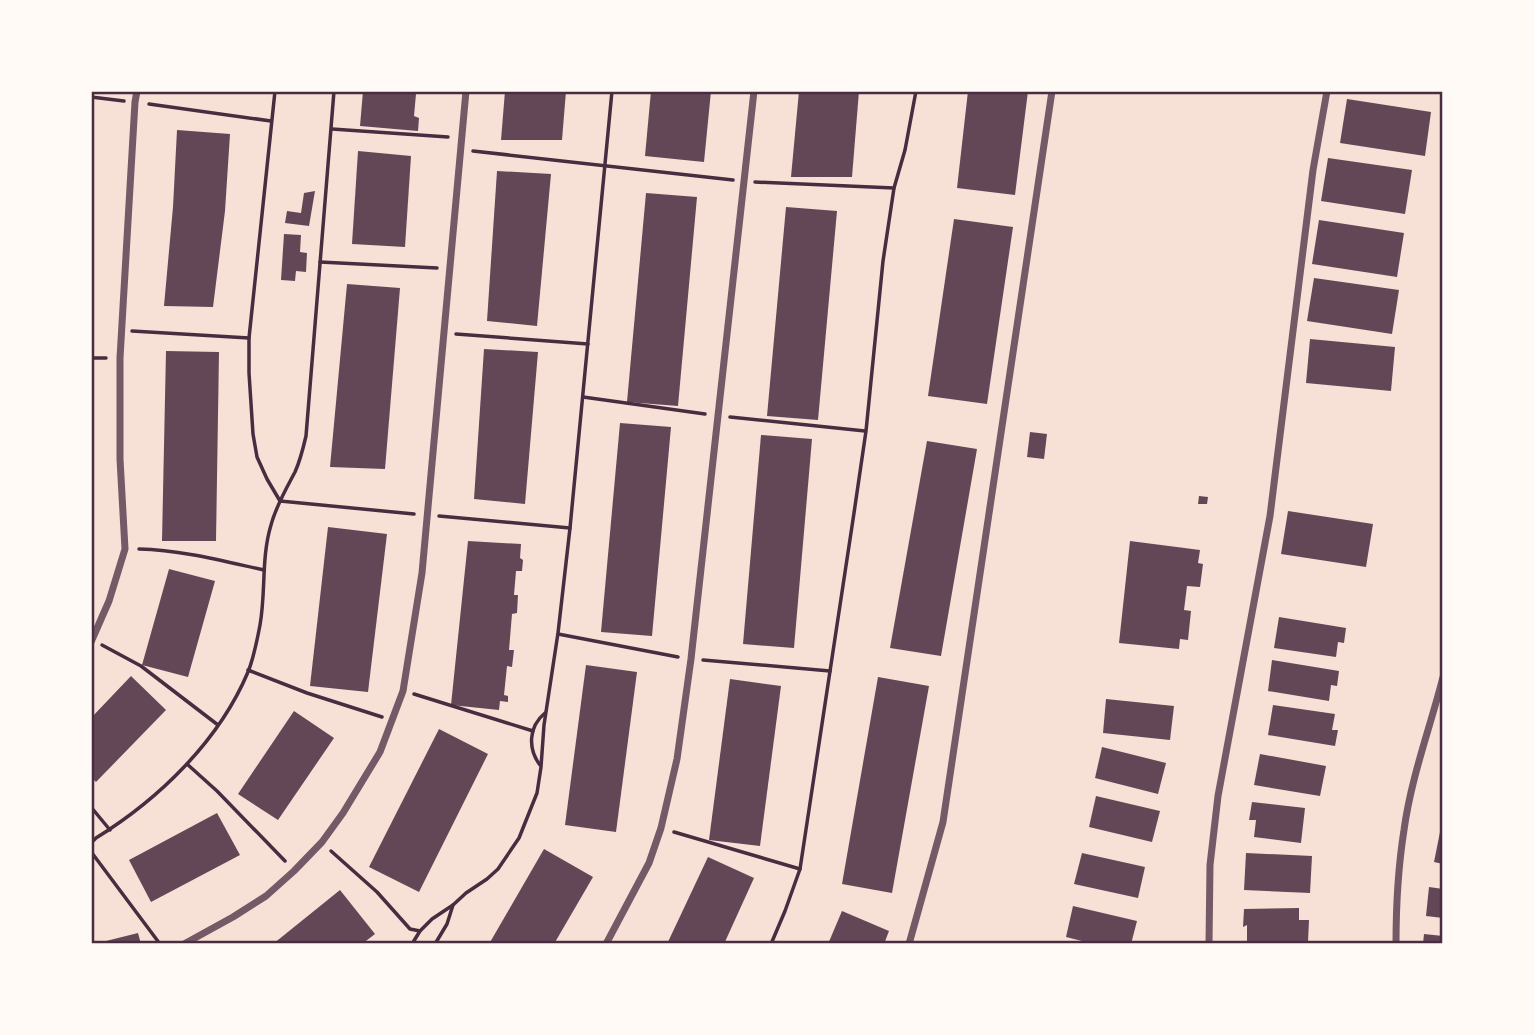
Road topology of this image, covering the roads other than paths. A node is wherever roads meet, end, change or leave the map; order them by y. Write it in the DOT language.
graph roads {
  1 [pos="137,91"];
  2 [pos="466,91"];
  3 [pos="754,91"];
  4 [pos="1052,91"];
  5 [pos="1327,91"];
  6 [pos="92,641"];
  7 [pos="1443,677"];
  8 [pos="184,944"];
  9 [pos="607,944"];
  10 [pos="909,944"];
  11 [pos="1209,944"];
  12 [pos="1396,944"];
  1 -- 6 [label="street"];
  2 -- 8 [label="street"];
  3 -- 9 [label="street"];
  4 -- 10 [label="street"];
  5 -- 11 [label="street"];
  7 -- 12 [label="street"];
}
